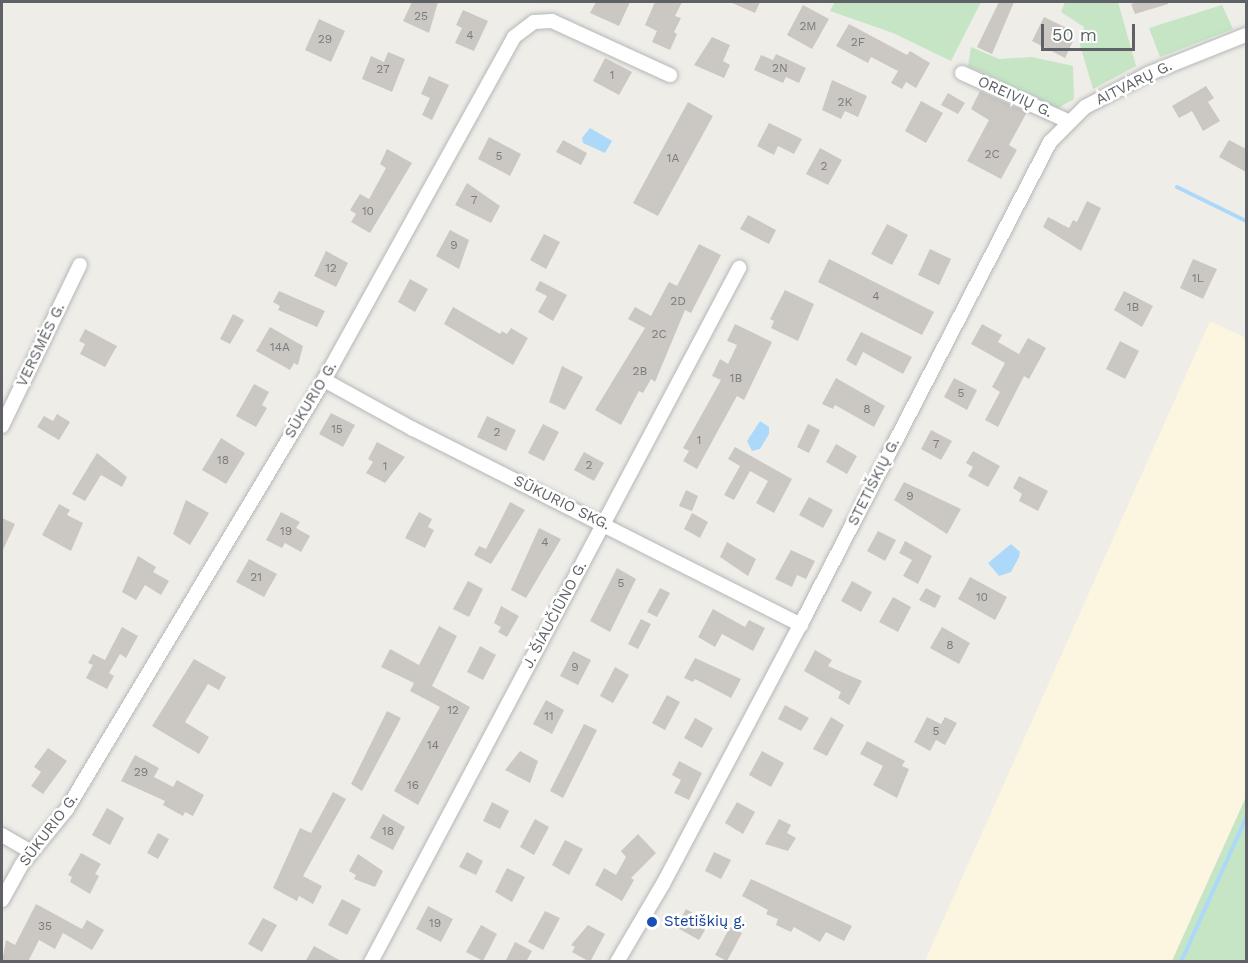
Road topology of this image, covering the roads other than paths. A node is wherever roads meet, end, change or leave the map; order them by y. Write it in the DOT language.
graph roads {
  1 [pos="1246,35"];
  2 [pos="962,73"];
  3 [pos="670,75"];
  4 [pos="1068,121"];
  5 [pos="1042,159"];
  6 [pos="80,265"];
  7 [pos="739,268"];
  8 [pos="324,380"];
  9 [pos="2,426"];
  10 [pos="603,523"];
  11 [pos="801,624"];
  12 [pos="2,835"];
  13 [pos="32,852"];
  14 [pos="2,900"];
  15 [pos="371,962"];
  16 [pos="617,962"];
  1 -- 4 [label="street, AITVARŲ G."];
  2 -- 4 [label="street, OREIVIŲ G."];
  3 -- 8 [label="street, SŪKURIO G."];
  4 -- 5 [label="street, AITVARŲ G."];
  5 -- 11 [label="street, STETIŠKIŲ G."];
  6 -- 9 [label="street, VERSMĖS G."];
  7 -- 10 [label="street, J. ŠIAUČIŪNO G."];
  8 -- 10 [label="street, SŪKURIO SKG."];
  8 -- 13 [label="street, SŪKURIO G."];
  10 -- 11 [label="street, SŪKURIO SKG."];
  10 -- 15 [label="street, J. ŠIAUČIŪNO G."];
  11 -- 16 [label="street, STETIŠKIŲ G."];
  12 -- 13 [label="street"];
  13 -- 14 [label="street, SŪKURIO G."];
}
